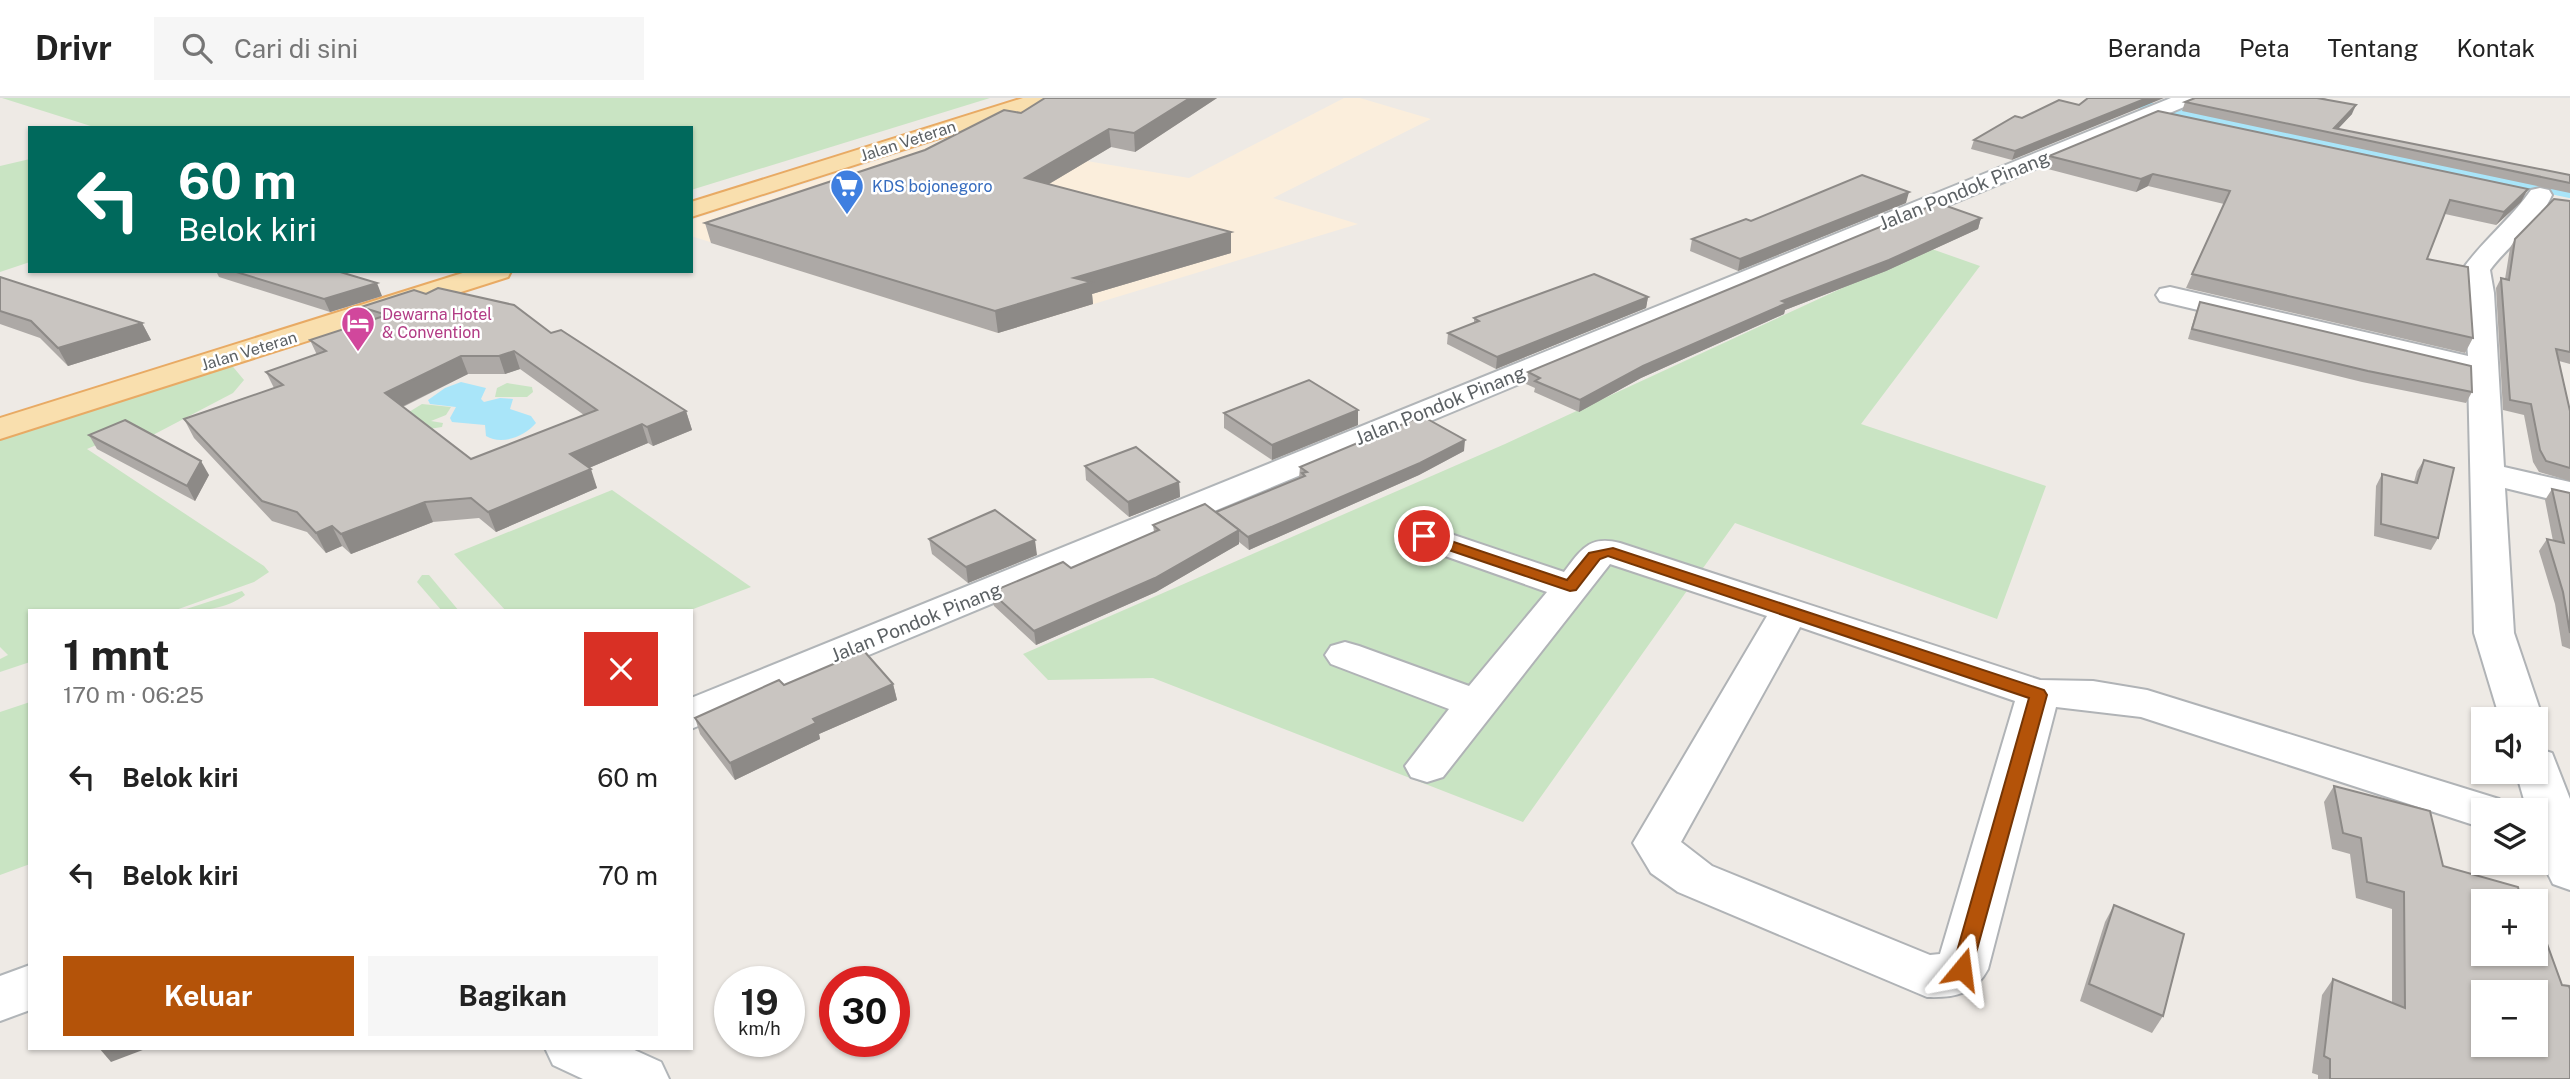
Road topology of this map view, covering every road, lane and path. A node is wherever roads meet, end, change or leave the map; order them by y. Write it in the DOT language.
graph roads {
  1 [pos="1015,98"];
  2 [pos="1045,98"];
  3 [pos="2177,107"];
  4 [pos="2539,187"];
  5 [pos="693,198"];
  6 [pos="693,209"];
  7 [pos="454,273"];
  8 [pos="492,273"];
  9 [pos="2170,295"];
  10 [pos="2481,368"];
  11 [pos="0,414"];
  12 [pos="0,429"];
  13 [pos="2489,474"];
  14 [pos="2570,493"];
  15 [pos="1424,536"];
  16 [pos="1570,586"];
  17 [pos="1790,610"];
  18 [pos="1345,655"];
  19 [pos="2038,695"];
  20 [pos="1476,705"];
  21 [pos="2517,707"];
  22 [pos="693,714"];
  23 [pos="1427,766"];
  24 [pos="2541,784"];
  25 [pos="2471,807"];
  26 [pos="2555,845"];
  27 [pos="28,988"];
  28 [pos="0,999"];
  29 [pos="576,1050"];
  30 [pos="641,1079"];
  1 -- 5 [label="main road, Jalan Veteran"];
  2 -- 6 [label="main road, Jalan Veteran"];
  3 -- 22 [label="street, Jalan Pondok Pinang"];
  4 -- 10 [label="street"];
  7 -- 11 [label="main road, Jalan Veteran"];
  8 -- 12 [label="main road, Jalan Veteran"];
  9 -- 10 [label="street"];
  10 -- 13 [label="street"];
  13 -- 14 [label="street"];
  13 -- 21 [label="street"];
  15 -- 16 [label="street"];
  16 -- 17 [label="street"];
  16 -- 20 [label="street"];
  17 -- 19 [label="street"];
  17 -- 19 [label="street"];
  18 -- 20 [label="street"];
  19 -- 25 [label="street"];
  20 -- 23 [label="street"];
  24 -- 26 [label="street"];
  27 -- 28 [label="street"];
  29 -- 30 [label="street"];
}
